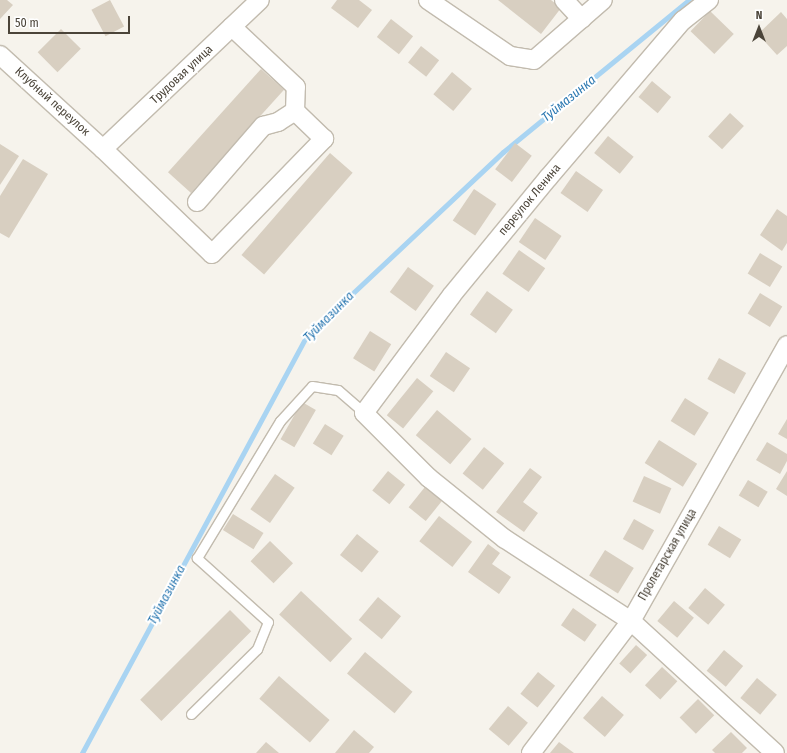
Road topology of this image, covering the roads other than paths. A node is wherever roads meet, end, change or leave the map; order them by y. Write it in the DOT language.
graph roads {
  1 [pos="260,0"];
  2 [pos="428,0"];
  3 [pos="564,0"];
  4 [pos="603,0"];
  5 [pos="709,0"];
  6 [pos="582,19"];
  7 [pos="232,28"];
  8 [pos="0,55"];
  9 [pos="295,111"];
  10 [pos="103,149"];
  11 [pos="197,202"];
  12 [pos="787,345"];
  13 [pos="364,413"];
  14 [pos="631,621"];
  15 [pos="191,714"];
  16 [pos="531,753"];
  17 [pos="775,753"];
  1 -- 7 [label="street, Трудовая улица"];
  2 -- 6 [label="street"];
  3 -- 6 [label="street"];
  4 -- 6 [label="street"];
  5 -- 13 [label="street, переулок Ленина"];
  7 -- 9 [label="street"];
  7 -- 10 [label="street, Трудовая улица"];
  8 -- 10 [label="street, Клубный переулок"];
  9 -- 10 [label="street, Клубный переулок"];
  9 -- 11 [label="street"];
  12 -- 14 [label="street, Пролетарская улица"];
  13 -- 14 [label="street"];
  13 -- 15 [label="lane"];
  14 -- 16 [label="street, Пролетарская улица"];
  14 -- 17 [label="street"];
}
